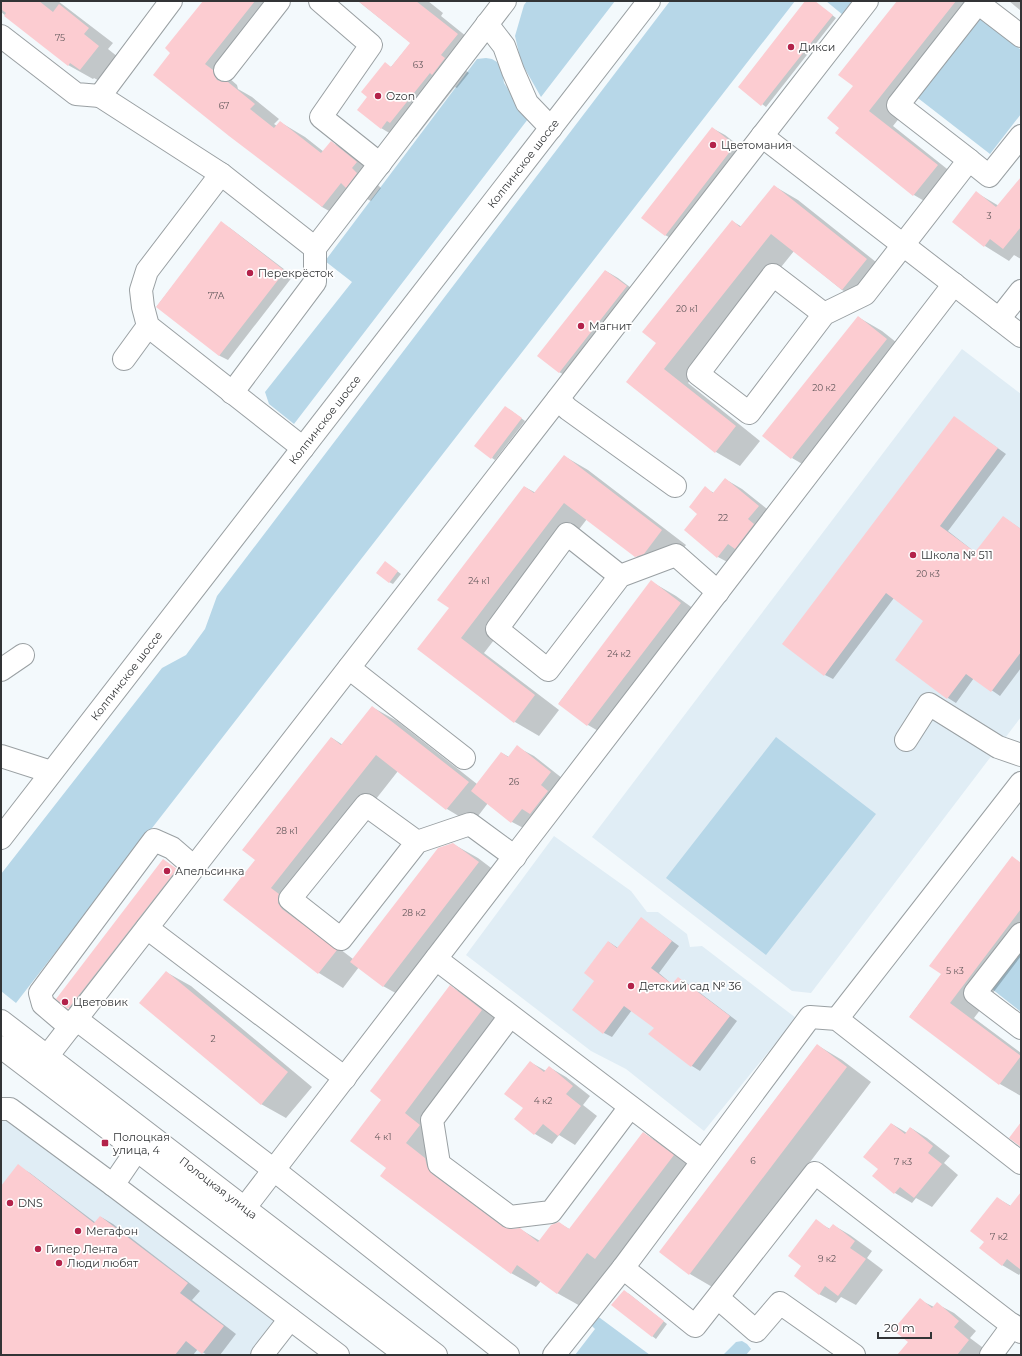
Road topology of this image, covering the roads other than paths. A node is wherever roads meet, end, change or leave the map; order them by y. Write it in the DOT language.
graph roads {
  1 [pos="171,1"];
  2 [pos="279,1"];
  3 [pos="320,1"];
  4 [pos="505,1"];
  5 [pos="649,1"];
  6 [pos="867,1"];
  7 [pos="487,24"];
  8 [pos="1,36"];
  9 [pos="1021,36"];
  10 [pos="225,70"];
  11 [pos="100,96"];
  12 [pos="551,128"];
  13 [pos="762,136"];
  14 [pos="1021,136"];
  15 [pos="969,160"];
  16 [pos="380,164"];
  17 [pos="221,174"];
  18 [pos="903,245"];
  19 [pos="315,248"];
  20 [pos="954,284"];
  21 [pos="1021,291"];
  22 [pos="824,314"];
  23 [pos="999,319"];
  24 [pos="148,326"];
  25 [pos="1021,336"];
  26 [pos="124,358"];
  27 [pos="232,392"];
  28 [pos="558,399"];
  29 [pos="302,448"];
  30 [pos="675,486"];
  31 [pos="620,576"];
  32 [pos="718,592"];
  33 [pos="23,654"];
  34 [pos="349,668"];
  35 [pos="1,670"];
  36 [pos="906,740"];
  37 [pos="1,756"];
  38 [pos="1021,756"];
  39 [pos="464,758"];
  40 [pos="51,772"];
  41 [pos="1021,783"];
  42 [pos="1,838"];
  43 [pos="417,842"];
  44 [pos="515,857"];
  45 [pos="194,867"];
  46 [pos="147,928"];
  47 [pos="1021,934"];
  48 [pos="436,959"];
  49 [pos="510,1016"];
  50 [pos="837,1019"];
  51 [pos="1,1021"];
  52 [pos="73,1023"];
  53 [pos="1021,1028"];
  54 [pos="1,1047"];
  55 [pos="41,1064"];
  56 [pos="344,1078"];
  57 [pos="630,1106"];
  58 [pos="1,1109"];
  59 [pos="142,1141"];
  60 [pos="702,1161"];
  61 [pos="1021,1163"];
  62 [pos="274,1170"];
  63 [pos="113,1185"];
  64 [pos="239,1216"];
  65 [pos="623,1268"];
  66 [pos="718,1298"];
  67 [pos="290,1319"];
  68 [pos="1017,1329"];
  69 [pos="262,1355"];
  70 [pos="338,1355"];
  71 [pos="406,1355"];
  72 [pos="436,1355"];
  73 [pos="508,1355"];
  74 [pos="554,1355"];
  75 [pos="854,1355"];
  76 [pos="991,1355"];
  1 -- 11 [label="street"];
  2 -- 10 [label="street"];
  3 -- 16 [label="street"];
  4 -- 7 [label="street"];
  5 -- 12 [label="street, Колпинское шоссе"];
  6 -- 13 [label="street"];
  7 -- 12 [label="street"];
  7 -- 16 [label="street"];
  8 -- 11 [label="street"];
  9 -- 15 [label="street"];
  11 -- 17 [label="street"];
  12 -- 29 [label="street, Колпинское шоссе"];
  13 -- 18 [label="street"];
  13 -- 28 [label="street"];
  14 -- 15 [label="street"];
  15 -- 18 [label="street"];
  16 -- 19 [label="street"];
  17 -- 19 [label="street"];
  17 -- 24 [label="street"];
  18 -- 20 [label="street"];
  18 -- 22 [label="street"];
  19 -- 27 [label="street"];
  20 -- 23 [label="street"];
  20 -- 32 [label="street"];
  21 -- 23 [label="street"];
  22 -- 22 [label="street"];
  23 -- 25 [label="street"];
  24 -- 26 [label="street"];
  24 -- 27 [label="street"];
  27 -- 29 [label="street"];
  28 -- 30 [label="street"];
  28 -- 34 [label="street"];
  29 -- 40 [label="street, Колпинское шоссе"];
  31 -- 31 [label="street"];
  31 -- 32 [label="street"];
  32 -- 44 [label="street"];
  33 -- 35 [label="street"];
  34 -- 39 [label="street"];
  34 -- 45 [label="street"];
  36 -- 38 [label="street"];
  37 -- 40 [label="street"];
  40 -- 42 [label="street, Колпинское шоссе"];
  41 -- 50 [label="street"];
  43 -- 43 [label="street"];
  43 -- 44 [label="street"];
  44 -- 48 [label="street"];
  45 -- 46 [label="street"];
  45 -- 52 [label="street"];
  46 -- 52 [label="street"];
  46 -- 56 [label="street"];
  47 -- 53 [label="street"];
  48 -- 49 [label="street"];
  48 -- 56 [label="street"];
  49 -- 57 [label="street"];
  49 -- 57 [label="street"];
  50 -- 60 [label="street"];
  50 -- 61 [label="street"];
  51 -- 55 [label="street, Полоцкая улица"];
  52 -- 55 [label="street"];
  52 -- 62 [label="street"];
  54 -- 55 [label="street, Полоцкая улица"];
  55 -- 59 [label="street, Полоцкая улица"];
  56 -- 62 [label="street"];
  57 -- 60 [label="street"];
  58 -- 63 [label="street"];
  59 -- 63 [label="street"];
  59 -- 64 [label="street, Полоцкая улица"];
  60 -- 65 [label="street"];
  62 -- 64 [label="street"];
  62 -- 73 [label="street"];
  63 -- 67 [label="street"];
  64 -- 71 [label="street, Полоцкая улица"];
  64 -- 72 [label="street, Полоцкая улица"];
  65 -- 66 [label="street"];
  65 -- 74 [label="street"];
  66 -- 68 [label="street"];
  66 -- 75 [label="street"];
  67 -- 69 [label="street"];
  67 -- 70 [label="street"];
  68 -- 76 [label="street"];
}
